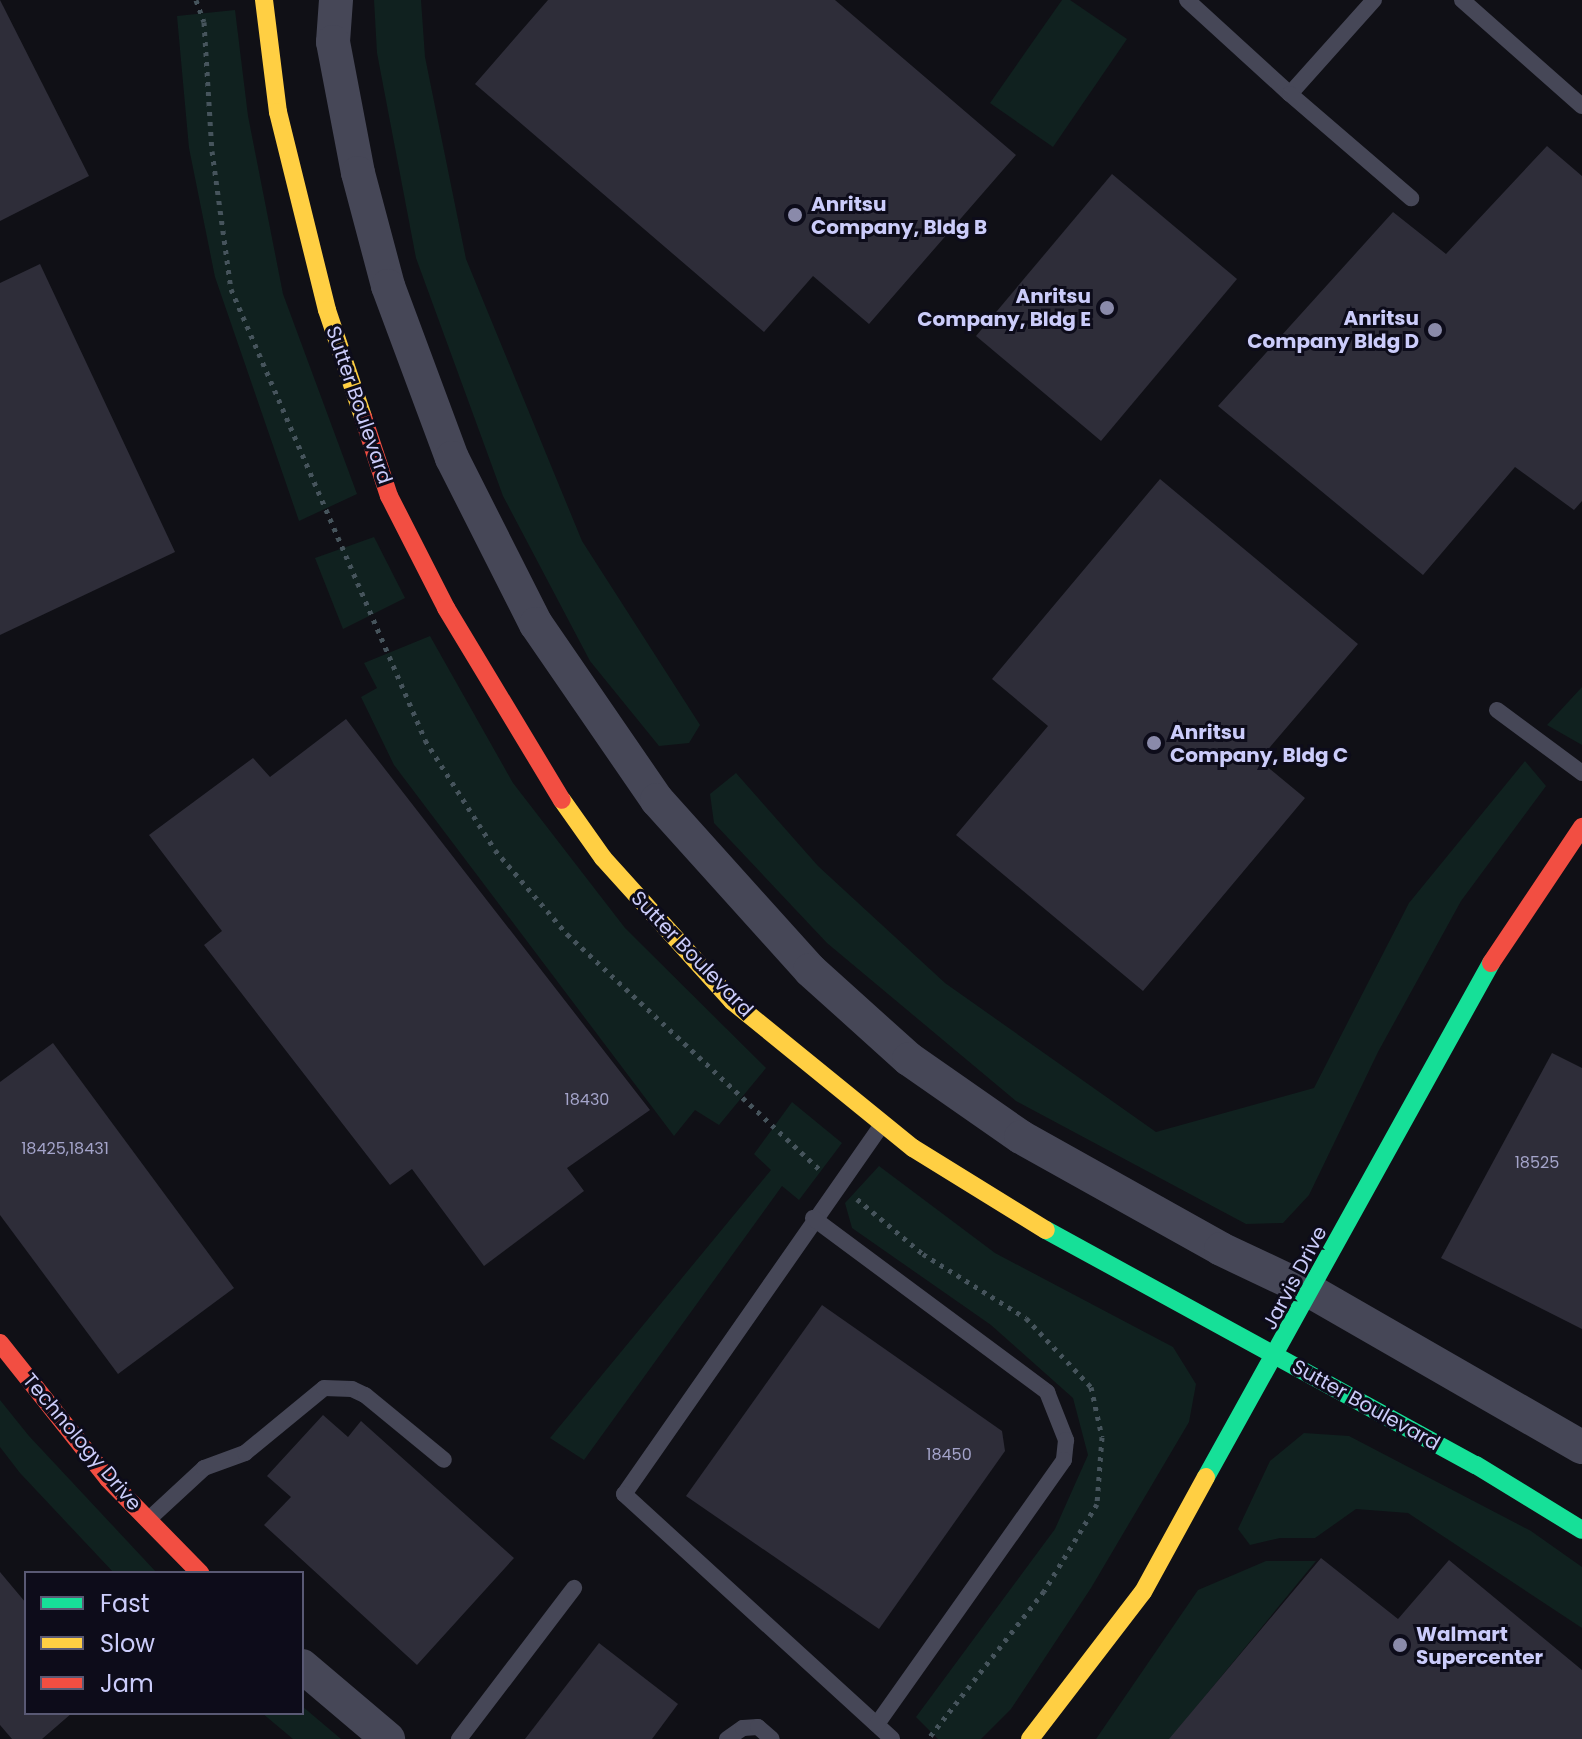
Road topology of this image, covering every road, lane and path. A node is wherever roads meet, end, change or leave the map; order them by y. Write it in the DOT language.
graph roads {
  1 [pos="264,0"];
  2 [pos="336,0"];
  3 [pos="1187,0"];
  4 [pos="1374,0"];
  5 [pos="1462,0"];
  6 [pos="1290,94"];
  7 [pos="1582,106"];
  8 [pos="1411,198"];
  9 [pos="1497,710"];
  10 [pos="1582,773"];
  11 [pos="1582,827"];
  12 [pos="882,1124"];
  13 [pos="813,1218"];
  14 [pos="1312,1292"];
  15 [pos="0,1343"];
  16 [pos="1277,1356"];
  17 [pos="1582,1447"];
  18 [pos="444,1460"];
  19 [pos="148,1520"];
  20 [pos="1582,1530"];
  21 [pos="198,1571"];
  22 [pos="574,1588"];
  23 [pos="304,1668"];
  24 [pos="877,1724"];
  25 [pos="388,1739"];
  26 [pos="459,1739"];
  27 [pos="727,1739"];
  28 [pos="772,1739"];
  29 [pos="892,1739"];
  30 [pos="1030,1739"];
  1 -- 12 [label="street, Sutter Boulevard"];
  2 -- 14 [label="street"];
  3 -- 6 [label="lane"];
  4 -- 6 [label="lane"];
  5 -- 7 [label="lane"];
  6 -- 8 [label="lane"];
  9 -- 10 [label="lane"];
  11 -- 14 [label="street, Jarvis Drive"];
  12 -- 13 [label="lane"];
  12 -- 16 [label="street, Sutter Boulevard"];
  13 -- 24 [label="lane"];
  13 -- 24 [label="lane"];
  14 -- 16 [label="street, Jarvis Drive"];
  14 -- 17 [label="street"];
  15 -- 19 [label="street, Technology Drive"];
  16 -- 20 [label="street, Sutter Boulevard"];
  16 -- 30 [label="street, Jarvis Drive"];
  18 -- 19 [label="lane"];
  19 -- 21 [label="street, Technology Drive"];
  22 -- 26 [label="lane"];
  23 -- 25 [label="street"];
  24 -- 29 [label="lane"];
  27 -- 28 [label="lane"];
}
